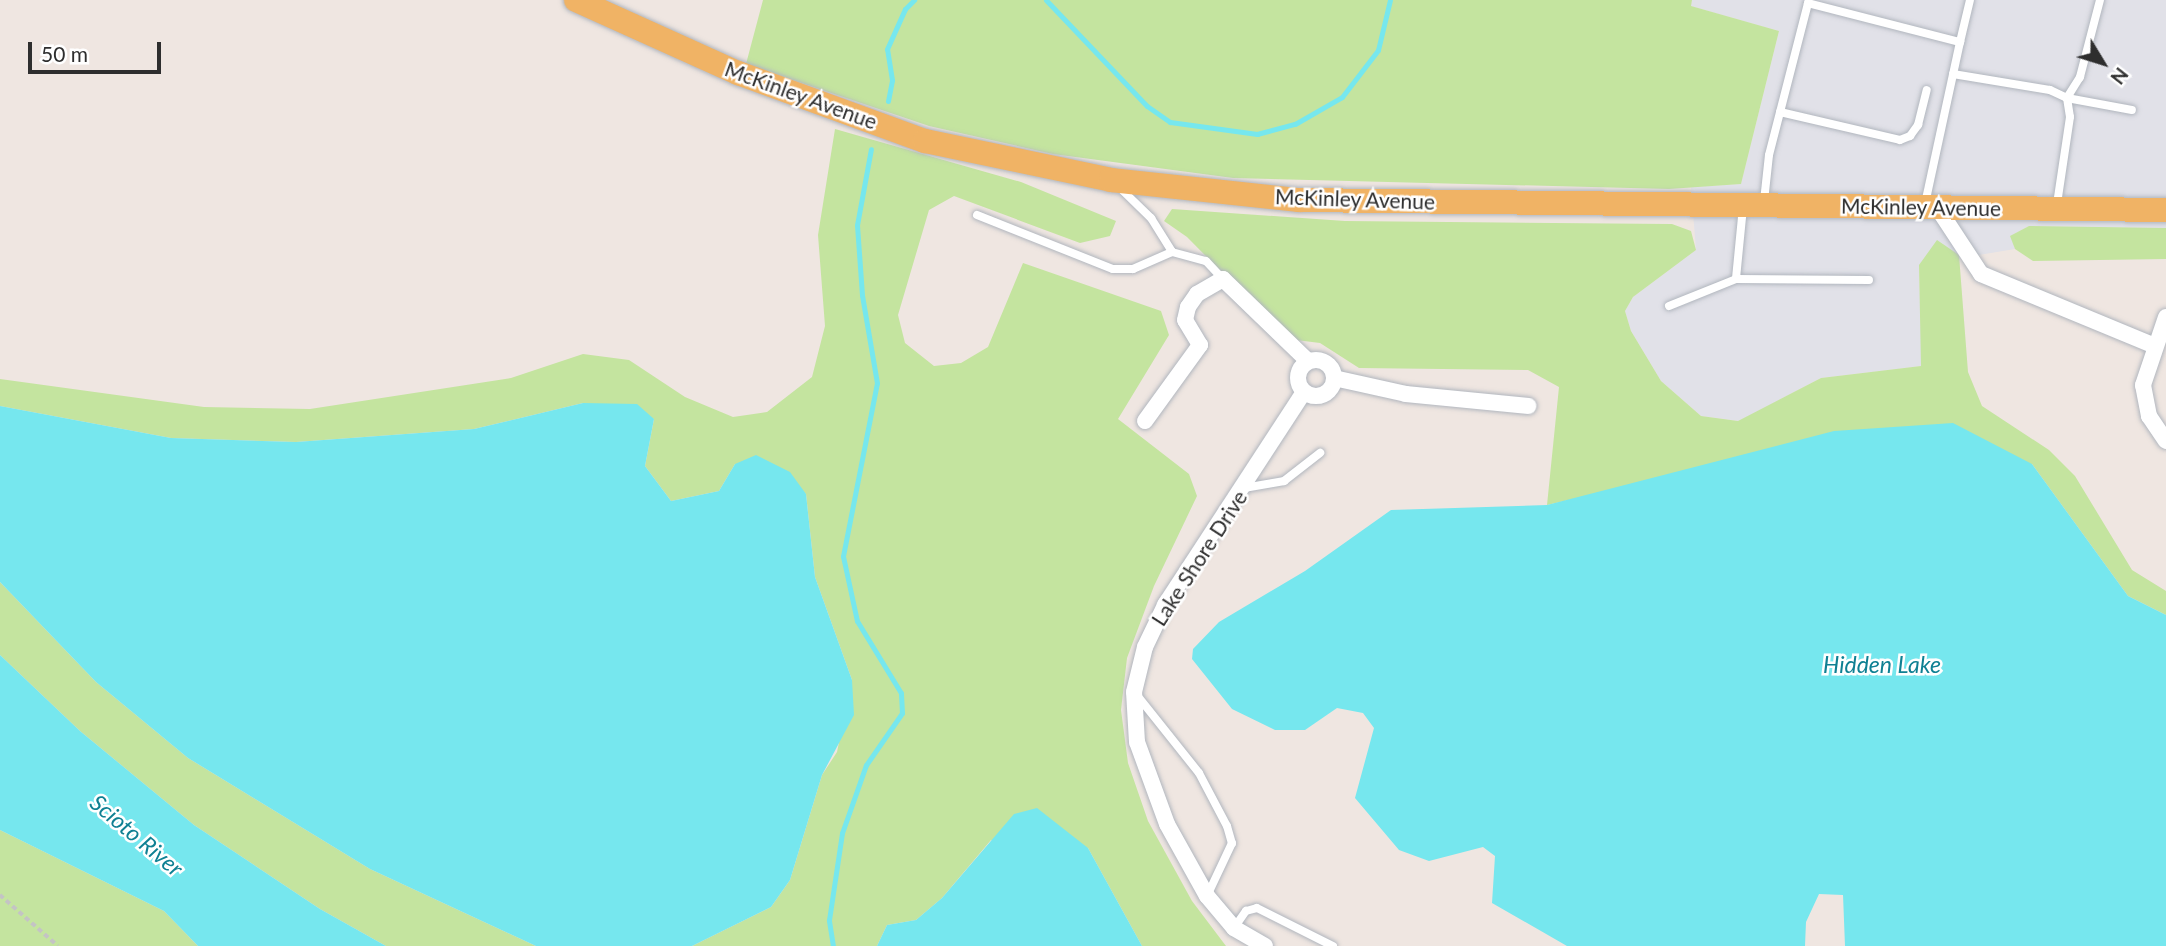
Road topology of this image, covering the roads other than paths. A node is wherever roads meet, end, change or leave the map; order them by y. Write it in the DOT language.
graph roads {
  1 [pos="576,0"];
  2 [pos="1970,0"];
  3 [pos="2100,0"];
  4 [pos="1808,1"];
  5 [pos="1960,42"];
  6 [pos="1953,74"];
  7 [pos="1927,90"];
  8 [pos="2067,98"];
  9 [pos="2132,110"];
  10 [pos="1780,111"];
  11 [pos="1111,180"];
  12 [pos="1753,204"];
  13 [pos="1931,207"];
  14 [pos="2056,209"];
  15 [pos="2166,209"];
  16 [pos="977,215"];
  17 [pos="1172,252"];
  18 [pos="1223,279"];
  19 [pos="1736,279"];
  20 [pos="1869,280"];
  21 [pos="1669,306"];
  22 [pos="2166,317"];
  23 [pos="2155,346"];
  24 [pos="1308,361"];
  25 [pos="1334,378"];
  26 [pos="1304,393"];
  27 [pos="1528,406"];
  28 [pos="1146,421"];
  29 [pos="2166,440"];
  30 [pos="1320,453"];
  31 [pos="1244,488"];
  32 [pos="1134,692"];
  33 [pos="1207,896"];
  34 [pos="1234,929"];
  35 [pos="1265,946"];
  36 [pos="1333,946"];
  1 -- 11 [label="main road, McKinley Avenue"];
  2 -- 5 [label="lane"];
  3 -- 8 [label="lane"];
  4 -- 5 [label="lane"];
  4 -- 10 [label="lane"];
  5 -- 6 [label="lane"];
  6 -- 8 [label="lane"];
  6 -- 13 [label="lane"];
  7 -- 10 [label="lane"];
  8 -- 9 [label="lane"];
  8 -- 14 [label="lane"];
  10 -- 12 [label="lane"];
  11 -- 12 [label="main road, McKinley Avenue"];
  11 -- 17 [label="lane"];
  12 -- 13 [label="main road, McKinley Avenue"];
  12 -- 19 [label="lane"];
  13 -- 14 [label="main road, McKinley Avenue"];
  13 -- 23 [label="street"];
  14 -- 15 [label="main road, McKinley Avenue"];
  16 -- 17 [label="lane"];
  17 -- 18 [label="lane"];
  18 -- 24 [label="street"];
  18 -- 28 [label="street"];
  19 -- 20 [label="lane"];
  19 -- 21 [label="lane"];
  22 -- 23 [label="street"];
  23 -- 29 [label="street"];
  24 -- 25 [label="street"];
  24 -- 26 [label="street, Lake Shore Drive"];
  25 -- 26 [label="street"];
  25 -- 27 [label="street"];
  26 -- 31 [label="street, Lake Shore Drive"];
  30 -- 31 [label="lane"];
  31 -- 32 [label="street, Lake Shore Drive"];
  32 -- 33 [label="street, Lake Shore Drive"];
  32 -- 33 [label="lane"];
  33 -- 34 [label="street, Lake Shore Drive"];
  34 -- 35 [label="street, Lake Shore Drive"];
  34 -- 36 [label="lane"];
}
